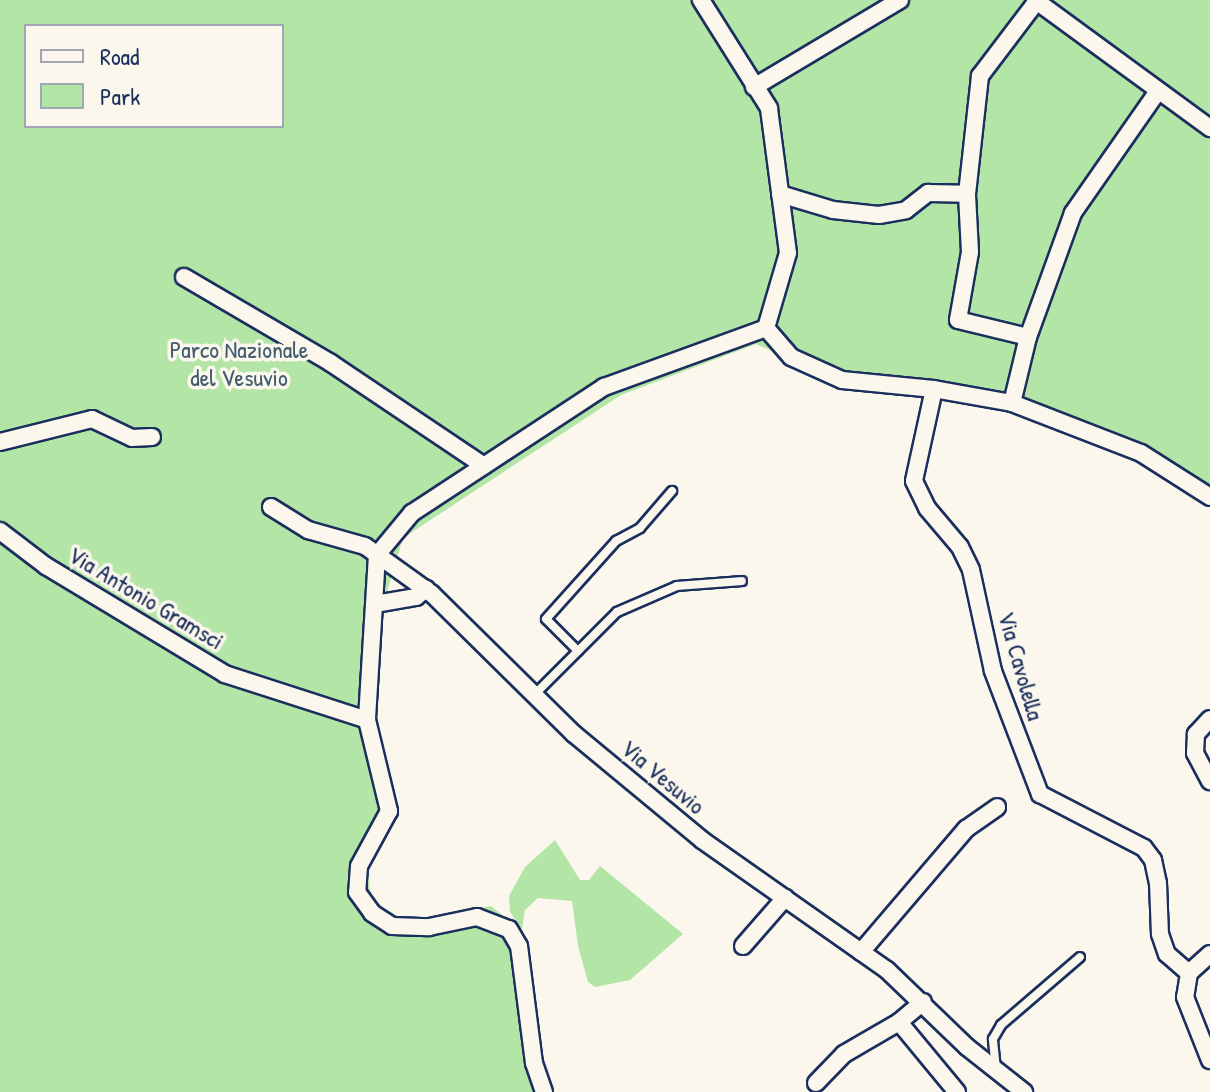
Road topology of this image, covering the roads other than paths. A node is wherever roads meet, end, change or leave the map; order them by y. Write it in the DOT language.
graph roads {
  1 [pos="701,0"];
  2 [pos="900,0"];
  3 [pos="1036,0"];
  4 [pos="754,87"];
  5 [pos="1158,91"];
  6 [pos="1210,128"];
  7 [pos="780,194"];
  8 [pos="967,194"];
  9 [pos="184,277"];
  10 [pos="766,328"];
  11 [pos="1028,337"];
  12 [pos="934,389"];
  13 [pos="1012,403"];
  14 [pos="152,437"];
  15 [pos="0,442"];
  16 [pos="484,466"];
  17 [pos="672,491"];
  18 [pos="1210,497"];
  19 [pos="271,507"];
  20 [pos="0,531"];
  21 [pos="377,555"];
  22 [pos="742,581"];
  23 [pos="426,589"];
  24 [pos="375,604"];
  25 [pos="578,651"];
  26 [pos="534,695"];
  27 [pos="1210,719"];
  28 [pos="367,720"];
  29 [pos="1210,781"];
  30 [pos="997,807"];
  31 [pos="785,898"];
  32 [pos="743,946"];
  33 [pos="861,952"];
  34 [pos="1210,954"];
  35 [pos="1080,957"];
  36 [pos="1189,973"];
  37 [pos="923,1002"];
  38 [pos="899,1022"];
  39 [pos="1210,1060"];
  40 [pos="996,1070"];
  41 [pos="816,1083"];
  42 [pos="544,1092"];
  43 [pos="957,1092"];
  44 [pos="1024,1092"];
  1 -- 4 [label="street"];
  2 -- 4 [label="street"];
  3 -- 5 [label="street"];
  3 -- 8 [label="street"];
  4 -- 7 [label="street"];
  5 -- 6 [label="street"];
  5 -- 11 [label="street"];
  7 -- 8 [label="street"];
  7 -- 10 [label="street"];
  8 -- 11 [label="street"];
  9 -- 16 [label="street"];
  10 -- 12 [label="street"];
  10 -- 16 [label="street"];
  11 -- 13 [label="street"];
  12 -- 13 [label="street"];
  12 -- 36 [label="street, Via Cavolella"];
  13 -- 18 [label="street"];
  14 -- 15 [label="street"];
  16 -- 21 [label="street"];
  17 -- 25 [label="lane"];
  19 -- 21 [label="street, Via Vesuvio"];
  20 -- 28 [label="street, Via Antonio Gramsci"];
  21 -- 23 [label="street, Via Vesuvio"];
  21 -- 24 [label="street"];
  22 -- 25 [label="lane"];
  23 -- 24 [label="street"];
  23 -- 26 [label="street, Via Vesuvio"];
  24 -- 28 [label="street"];
  25 -- 26 [label="lane"];
  26 -- 31 [label="street, Via Vesuvio"];
  27 -- 29 [label="street"];
  28 -- 42 [label="street"];
  30 -- 33 [label="street"];
  31 -- 32 [label="street"];
  31 -- 33 [label="street, Via Vesuvio"];
  33 -- 37 [label="street, Via Vesuvio"];
  34 -- 36 [label="street"];
  35 -- 40 [label="lane"];
  36 -- 39 [label="street"];
  37 -- 38 [label="street"];
  37 -- 40 [label="street, Via Vesuvio"];
  38 -- 41 [label="street"];
  38 -- 43 [label="street"];
  40 -- 44 [label="street, Via Vesuvio"];
}
